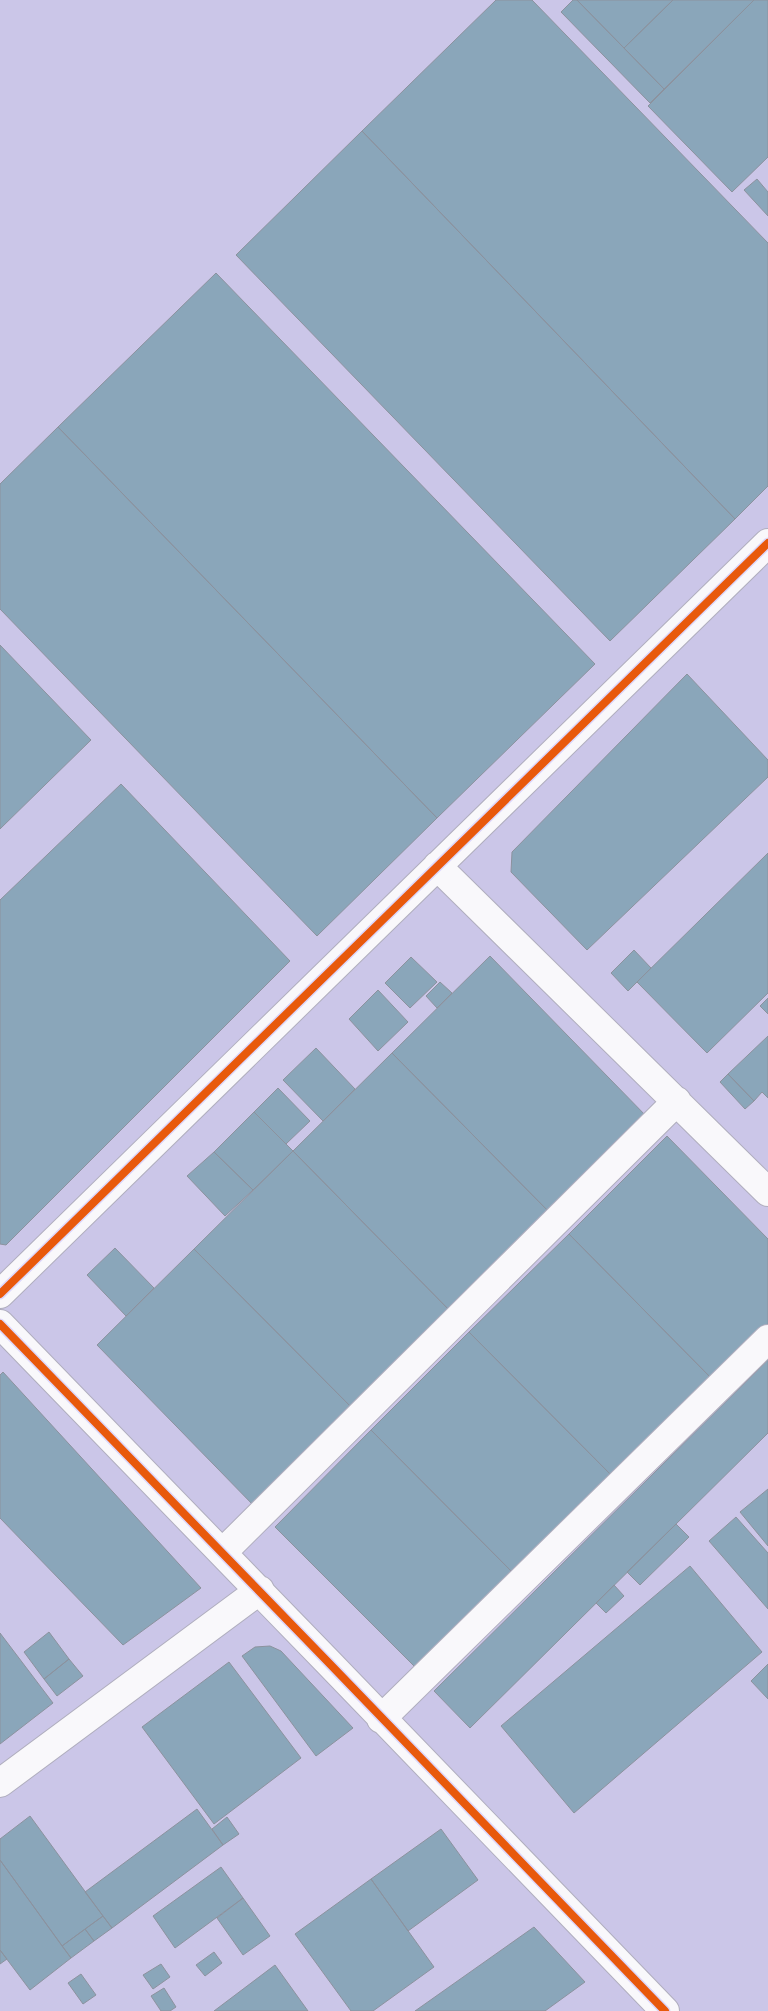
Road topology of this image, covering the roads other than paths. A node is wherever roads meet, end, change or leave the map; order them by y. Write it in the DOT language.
graph roads {
  1 [pos="768,543"];
  2 [pos="437,866"];
  3 [pos="677,1101"];
  4 [pos="768,1192"];
  5 [pos="0,1294"];
  6 [pos="0,1324"];
  7 [pos="768,1339"];
  8 [pos="223,1552"];
  9 [pos="260,1590"];
  10 [pos="381,1719"];
  11 [pos="0,1783"];
  12 [pos="665,2011"];
  1 -- 2 [label="street"];
  2 -- 3 [label="street"];
  2 -- 5 [label="street"];
  3 -- 4 [label="street"];
  3 -- 8 [label="street"];
  6 -- 8 [label="street"];
  7 -- 10 [label="street"];
  8 -- 9 [label="street"];
  9 -- 10 [label="street"];
  9 -- 11 [label="street"];
  10 -- 12 [label="street"];
}
